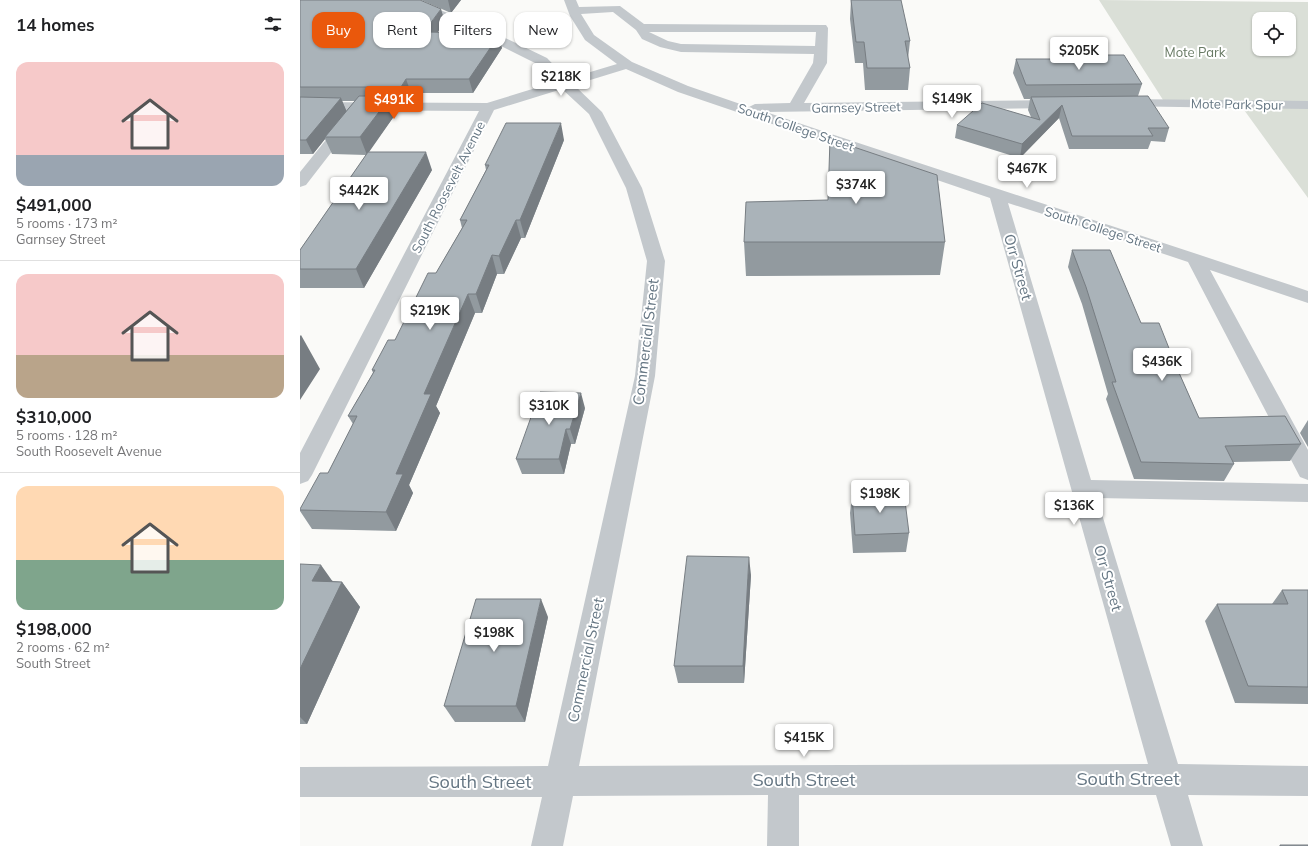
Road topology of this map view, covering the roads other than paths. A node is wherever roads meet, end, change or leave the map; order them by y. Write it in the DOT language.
graph roads {
  1 [pos="407,0"];
  2 [pos="572,5"];
  3 [pos="641,28"];
  4 [pos="820,50"];
  5 [pos="627,65"];
  6 [pos="563,83"];
  7 [pos="1070,104"];
  8 [pos="1110,104"];
  9 [pos="1308,105"];
  10 [pos="300,106"];
  11 [pos="360,107"];
  12 [pos="488,107"];
  13 [pos="795,107"];
  14 [pos="738,108"];
  15 [pos="300,182"];
  16 [pos="997,195"];
  17 [pos="1196,259"];
  18 [pos="1308,297"];
  19 [pos="1308,470"];
  20 [pos="300,475"];
  21 [pos="1082,489"];
  22 [pos="1308,494"];
  23 [pos="1166,779"];
  24 [pos="784,780"];
  25 [pos="1308,781"];
  26 [pos="300,782"];
  27 [pos="561,782"];
  28 [pos="547,846"];
  29 [pos="783,846"];
  30 [pos="1187,846"];
  1 -- 6 [label="street, Commercial Street"];
  2 -- 3 [label="street"];
  2 -- 5 [label="street"];
  3 -- 4 [label="street"];
  3 -- 4 [label="street"];
  4 -- 13 [label="street"];
  5 -- 6 [label="street, South Roosevelt Avenue"];
  5 -- 14 [label="street, South College Street"];
  6 -- 12 [label="street, South Roosevelt Avenue"];
  6 -- 27 [label="street, Commercial Street"];
  7 -- 13 [label="street, Garnsey Street"];
  8 -- 9 [label="street, Mote Park Spur"];
  10 -- 11 [label="street"];
  11 -- 12 [label="street"];
  11 -- 15 [label="street"];
  12 -- 20 [label="street, South Roosevelt Avenue"];
  13 -- 14 [label="street, Garnsey Street"];
  14 -- 16 [label="street, South College Street"];
  16 -- 17 [label="street, South College Street"];
  16 -- 21 [label="street, Orr Street"];
  17 -- 18 [label="street, South College Street"];
  17 -- 19 [label="street"];
  21 -- 22 [label="street"];
  21 -- 23 [label="street, Orr Street"];
  23 -- 24 [label="street, South Street"];
  23 -- 25 [label="street, South Street"];
  23 -- 30 [label="street, Orr Street"];
  24 -- 27 [label="street, South Street"];
  24 -- 29 [label="street"];
  26 -- 27 [label="street, South Street"];
  27 -- 28 [label="street, Commercial Street"];
}
